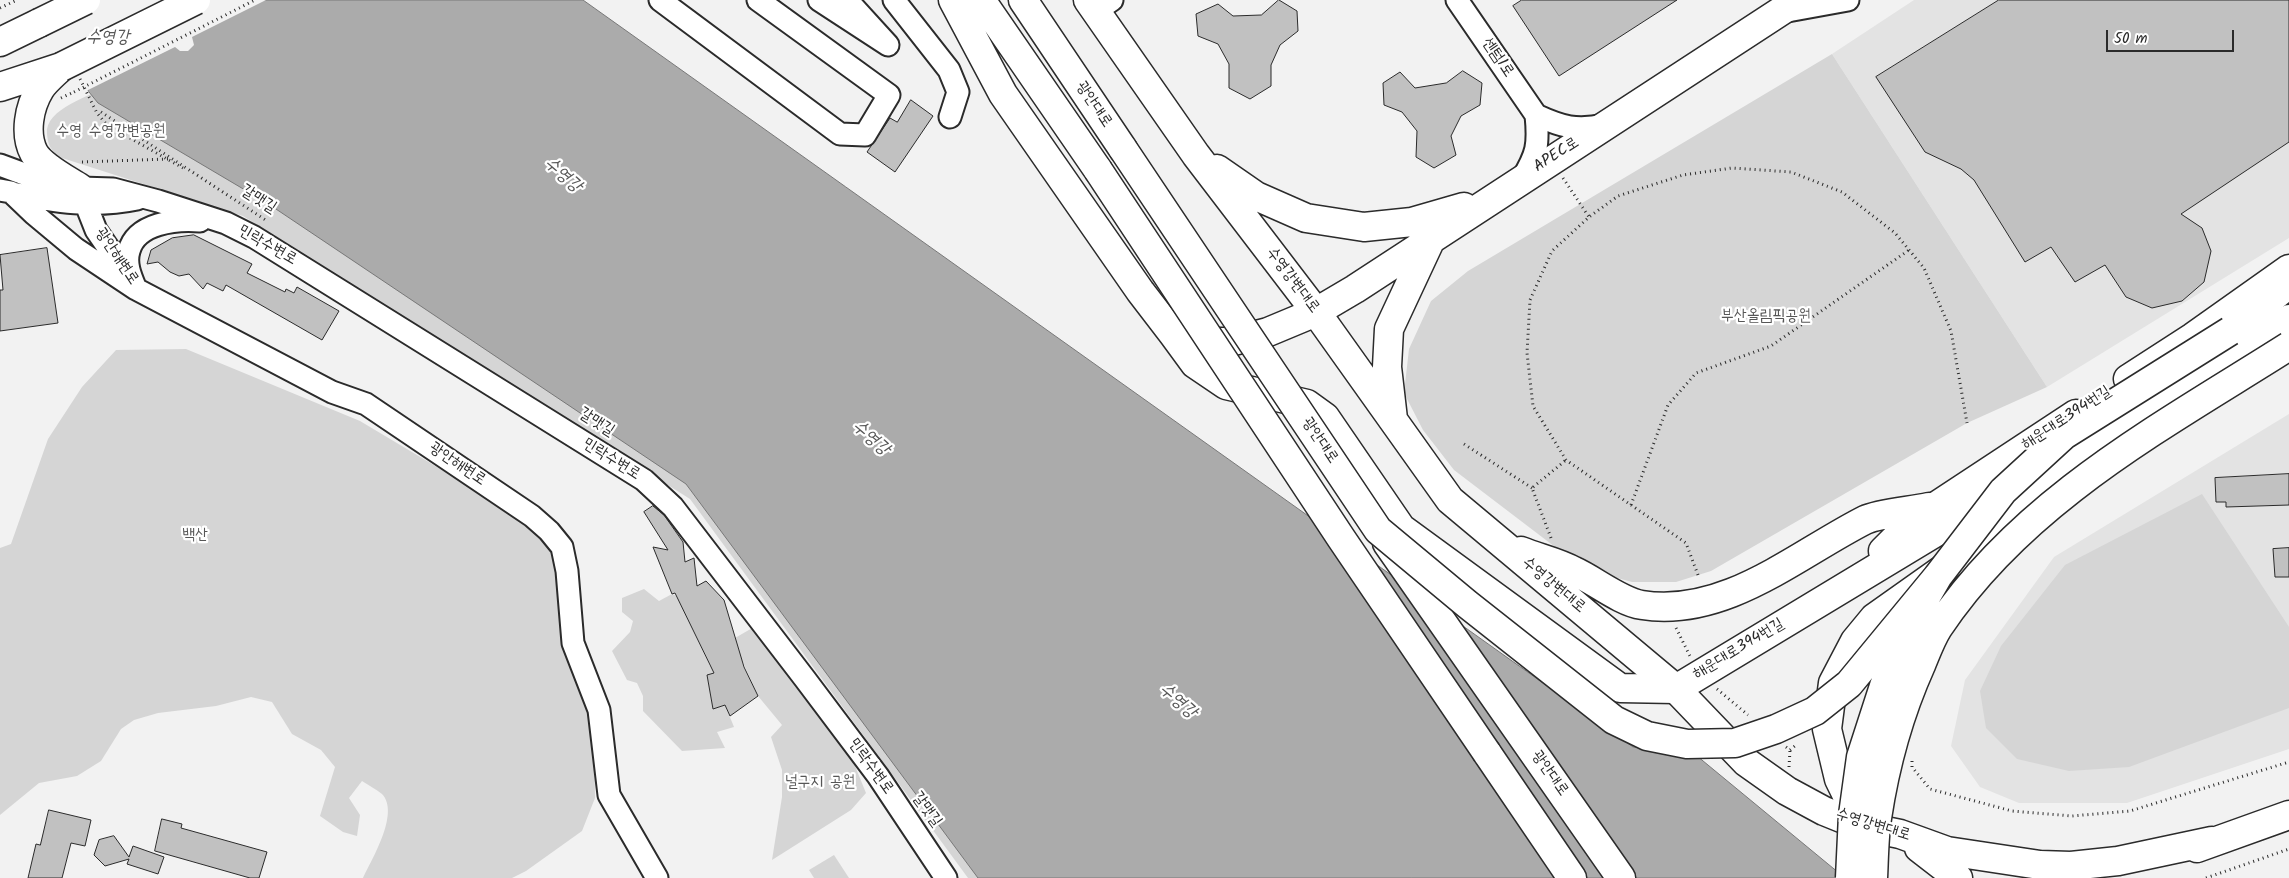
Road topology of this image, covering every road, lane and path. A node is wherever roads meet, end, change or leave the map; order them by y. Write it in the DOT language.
graph roads {
  1 [pos="17,0"];
  2 [pos="86,0"];
  3 [pos="196,0"];
  4 [pos="255,0"];
  5 [pos="660,0"];
  6 [pos="758,0"];
  7 [pos="819,0"];
  8 [pos="847,0"];
  9 [pos="894,0"];
  10 [pos="953,0"];
  11 [pos="982,0"];
  12 [pos="1023,0"];
  13 [pos="1458,0"];
  14 [pos="1848,0"];
  15 [pos="1099,4"];
  16 [pos="1788,6"];
  17 [pos="0,8"];
  18 [pos="39,23"];
  19 [pos="0,27"];
  20 [pos="0,42"];
  21 [pos="69,69"];
  22 [pos="0,87"];
  23 [pos="56,101"];
  24 [pos="101,112"];
  25 [pos="1536,115"];
  26 [pos="950,117"];
  27 [pos="1605,125"];
  28 [pos="1196,155"];
  29 [pos="168,159"];
  30 [pos="1550,161"];
  31 [pos="0,165"];
  32 [pos="1522,179"];
  33 [pos="81,185"];
  34 [pos="4,189"];
  35 [pos="1489,200"];
  36 [pos="1589,217"];
  37 [pos="226,223"];
  38 [pos="274,226"];
  39 [pos="254,237"];
  40 [pos="1432,238"];
  41 [pos="1909,250"];
  42 [pos="2289,269"];
  43 [pos="2289,284"];
  44 [pos="136,289"];
  45 [pos="2289,295"];
  46 [pos="1316,312"];
  47 [pos="2289,319"];
  48 [pos="2230,331"];
  49 [pos="1173,334"];
  50 [pos="2289,339"];
  51 [pos="2284,355"];
  52 [pos="1394,423"];
  53 [pos="1967,423"];
  54 [pos="2154,430"];
  55 [pos="2093,436"];
  56 [pos="1464,444"];
  57 [pos="1566,460"];
  58 [pos="2086,469"];
  59 [pos="1532,488"];
  60 [pos="1631,504"];
  61 [pos="1935,506"];
  62 [pos="1378,530"];
  63 [pos="1551,539"];
  64 [pos="1505,546"];
  65 [pos="1698,575"];
  66 [pos="1938,576"];
  67 [pos="1854,580"];
  68 [pos="1665,607"];
  69 [pos="1699,673"];
  70 [pos="1676,689"];
  71 [pos="1752,718"];
  72 [pos="1803,740"];
  73 [pos="1782,744"];
  74 [pos="1912,758"];
  75 [pos="2289,762"];
  76 [pos="2289,815"];
  77 [pos="1861,826"];
  78 [pos="1900,834"];
  79 [pos="2212,841"];
  80 [pos="2289,849"];
  81 [pos="657,878"];
  82 [pos="946,878"];
  83 [pos="1572,878"];
  84 [pos="1621,878"];
  85 [pos="1850,878"];
  86 [pos="1873,878"];
  87 [pos="1958,878"];
  88 [pos="2121,878"];
  89 [pos="2206,878"];
  1 -- 17 [label="path"];
  2 -- 18 [label="main road, bridge"];
  3 -- 21 [label="main road, bridge"];
  4 -- 23 [label="path, bridge"];
  5 -- 6 [label="street"];
  7 -- 8 [label="street"];
  9 -- 26 [label="street"];
  10 -- 49 [label="main road"];
  11 -- 83 [label="main road, 광안대로, bridge"];
  12 -- 62 [label="main road, 광안대로, bridge"];
  13 -- 25 [label="street, 센텀1로"];
  14 -- 16 [label="street"];
  15 -- 28 [label="main road, 수영강변대로"];
  16 -- 27 [label="main road, APEC로"];
  18 -- 19 [label="main road"];
  18 -- 20 [label="main road"];
  21 -- 22 [label="main road"];
  21 -- 29 [label="path"];
  21 -- 33 [label="main road"];
  24 -- 38 [label="path, 갈맷길"];
  25 -- 27 [label="street"];
  25 -- 32 [label="street"];
  27 -- 30 [label="main road, APEC로"];
  28 -- 35 [label="main road"];
  28 -- 46 [label="main road, 수영강변대로"];
  29 -- 33 [label="path"];
  29 -- 39 [label="path"];
  30 -- 32 [label="main road, APEC로"];
  30 -- 36 [label="path"];
  31 -- 33 [label="street, 민락수변로"];
  32 -- 35 [label="main road, APEC로"];
  33 -- 34 [label="street, 민락수변로"];
  33 -- 37 [label="street, 민락수변로"];
  33 -- 44 [label="street, 광안해변로"];
  34 -- 44 [label="street"];
  35 -- 40 [label="main road, APEC로"];
  36 -- 41 [label="path"];
  36 -- 57 [label="path"];
  37 -- 39 [label="street, 민락수변로"];
  37 -- 44 [label="street"];
  39 -- 82 [label="street, 민락수변로"];
  40 -- 46 [label="main road, APEC로"];
  40 -- 52 [label="main road"];
  41 -- 53 [label="path"];
  41 -- 60 [label="path"];
  42 -- 61 [label="main road, 해운대로394번길"];
  43 -- 48 [label="main road"];
  44 -- 81 [label="street, 광안해변로"];
  45 -- 48 [label="main road"];
  46 -- 49 [label="main road, APEC로"];
  46 -- 52 [label="main road, 수영강변대로"];
  47 -- 55 [label="main road, 해운대로394번길"];
  48 -- 66 [label="main road, bridge"];
  49 -- 70 [label="main road"];
  50 -- 51 [label="main road"];
  51 -- 54 [label="main road, 해운대로394번길"];
  51 -- 86 [label="main road, bridge"];
  52 -- 64 [label="main road, 수영강변대로"];
  54 -- 55 [label="main road, 해운대로394번길"];
  54 -- 58 [label="main road, 해운대로394번길"];
  55 -- 67 [label="main road, 해운대로394번길"];
  56 -- 59 [label="path"];
  57 -- 59 [label="path"];
  57 -- 60 [label="path"];
  58 -- 67 [label="main road, 해운대로394번길"];
  58 -- 77 [label="main road"];
  59 -- 63 [label="path"];
  60 -- 65 [label="path"];
  61 -- 67 [label="main road, 해운대로394번길"];
  61 -- 68 [label="main road"];
  62 -- 66 [label="main road, bridge"];
  62 -- 84 [label="main road, 광안대로, bridge"];
  64 -- 68 [label="main road"];
  64 -- 70 [label="main road, 수영강변대로"];
  66 -- 85 [label="main road, bridge"];
  67 -- 69 [label="main road, 해운대로394번길"];
  68 -- 69 [label="path"];
  69 -- 70 [label="main road, 해운대로394번길"];
  69 -- 71 [label="path"];
  70 -- 77 [label="main road, 수영강변대로"];
  72 -- 73 [label="path"];
  74 -- 75 [label="path"];
  76 -- 79 [label="main road"];
  77 -- 78 [label="main road, 수영강변대로"];
  78 -- 79 [label="main road, 수영강변대로"];
  78 -- 87 [label="main road"];
  79 -- 88 [label="main road"];
  80 -- 89 [label="path"];
}
